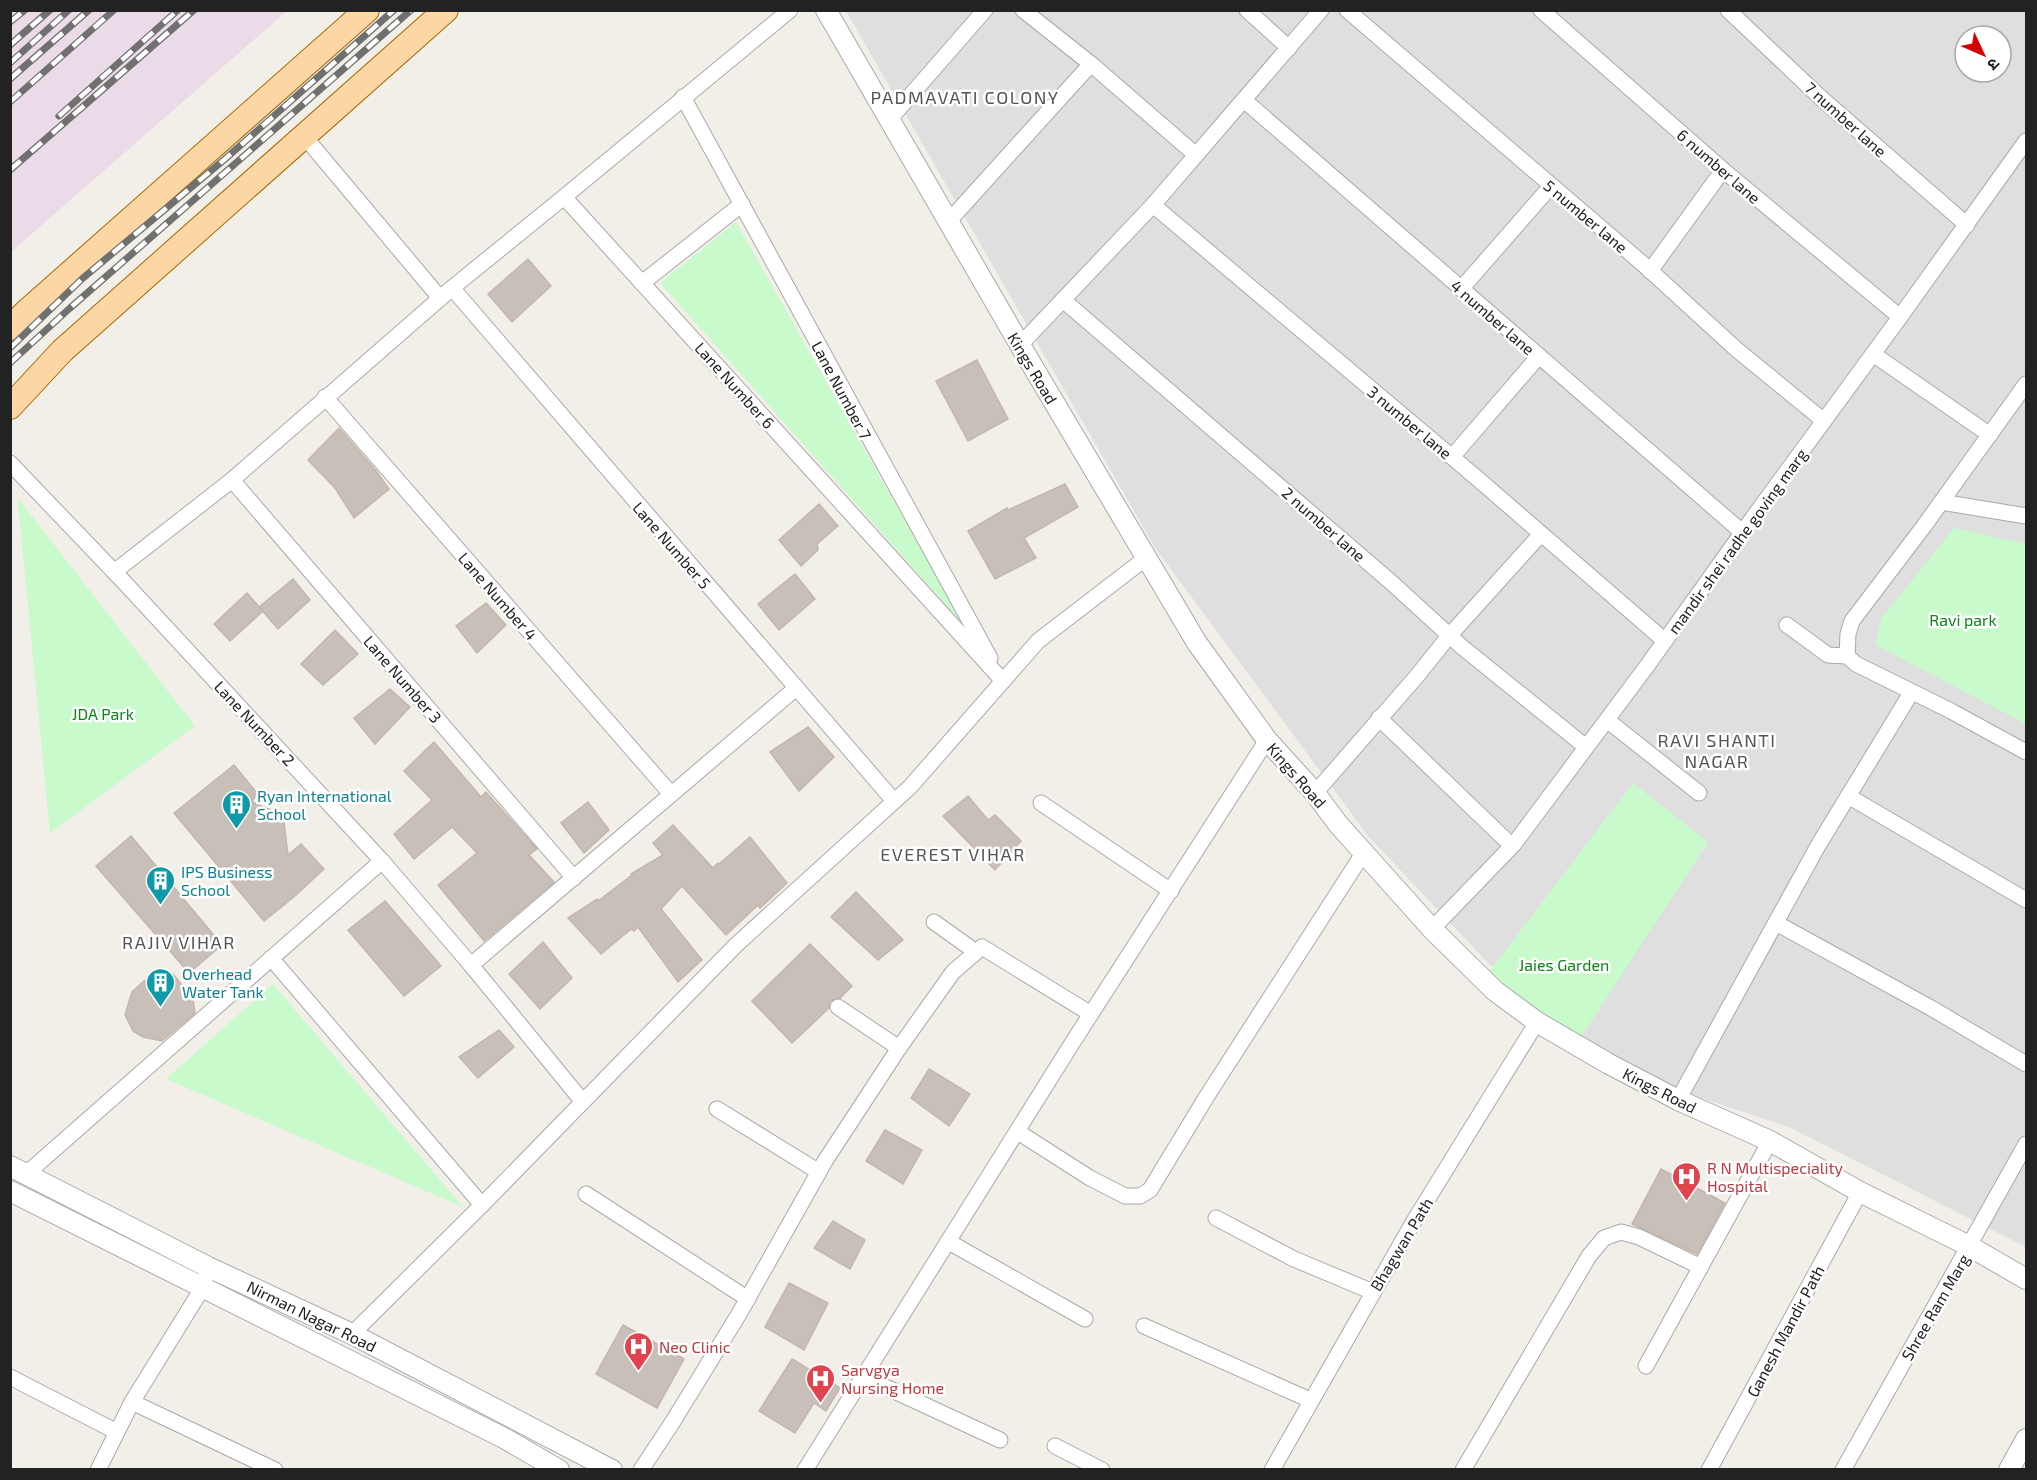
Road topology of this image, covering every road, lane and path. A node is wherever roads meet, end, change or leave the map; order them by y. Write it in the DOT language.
graph roads {
  1 [pos="367,10"];
  2 [pos="446,10"];
  3 [pos="790,10"];
  4 [pos="826,10"];
  5 [pos="985,10"];
  6 [pos="1023,10"];
  7 [pos="1247,10"];
  8 [pos="1321,10"];
  9 [pos="1347,10"];
  10 [pos="1541,10"];
  11 [pos="1728,10"];
  12 [pos="1289,48"];
  13 [pos="1091,64"];
  14 [pos="683,97"];
  15 [pos="1244,100"];
  16 [pos="889,120"];
  17 [pos="304,136"];
  18 [pos="2026,141"];
  19 [pos="1196,155"];
  20 [pos="1723,170"];
  21 [pos="1551,186"];
  22 [pos="564,197"];
  23 [pos="742,204"];
  24 [pos="1153,205"];
  25 [pos="948,222"];
  26 [pos="1967,225"];
  27 [pos="1650,271"];
  28 [pos="642,283"];
  29 [pos="1461,289"];
  30 [pos="446,293"];
  31 [pos="1063,300"];
  32 [pos="1900,317"];
  33 [pos="10,328"];
  34 [pos="1020,345"];
  35 [pos="1873,354"];
  36 [pos="1539,356"];
  37 [pos="2026,384"];
  38 [pos="326,397"];
  39 [pos="10,407"];
  40 [pos="1824,421"];
  41 [pos="1990,435"];
  42 [pos="1452,457"];
  43 [pos="10,463"];
  44 [pos="232,480"];
  45 [pos="1941,502"];
  46 [pos="2026,516"];
  47 [pos="1742,532"];
  48 [pos="1541,534"];
  49 [pos="1146,558"];
  50 [pos="114,572"];
  51 [pos="1787,625"];
  52 [pos="1449,636"];
  53 [pos="1665,641"];
  54 [pos="1847,656"];
  55 [pos="1003,681"];
  56 [pos="795,688"];
  57 [pos="1911,693"];
  58 [pos="1379,718"];
  59 [pos="1606,720"];
  60 [pos="1267,740"];
  61 [pos="1587,747"];
  62 [pos="2026,752"];
  63 [pos="1315,793"];
  64 [pos="1699,793"];
  65 [pos="671,794"];
  66 [pos="1848,796"];
  67 [pos="894,801"];
  68 [pos="1041,803"];
  69 [pos="1512,846"];
  70 [pos="1364,852"];
  71 [pos="382,861"];
  72 [pos="574,878"];
  73 [pos="1171,891"];
  74 [pos="2026,900"];
  75 [pos="934,922"];
  76 [pos="1776,923"];
  77 [pos="1432,928"];
  78 [pos="976,952"];
  79 [pos="271,958"];
  80 [pos="471,965"];
  81 [pos="838,1007"];
  82 [pos="1091,1014"];
  83 [pos="1537,1022"];
  84 [pos="899,1048"];
  85 [pos="2026,1064"];
  86 [pos="1678,1100"];
  87 [pos="583,1102"];
  88 [pos="717,1108"];
  89 [pos="1018,1132"];
  90 [pos="1770,1141"];
  91 [pos="2026,1144"];
  92 [pos="18,1171"];
  93 [pos="819,1172"];
  94 [pos="10,1191"];
  95 [pos="1860,1192"];
  96 [pos="586,1194"];
  97 [pos="482,1205"];
  98 [pos="1216,1218"];
  99 [pos="949,1242"];
  100 [pos="1970,1246"];
  101 [pos="208,1267"];
  102 [pos="1701,1267"];
  103 [pos="2026,1279"];
  104 [pos="203,1287"];
  105 [pos="1373,1292"];
  106 [pos="748,1299"];
  107 [pos="1085,1319"];
  108 [pos="1144,1326"];
  109 [pos="352,1334"];
  110 [pos="1646,1366"];
  111 [pos="10,1377"];
  112 [pos="864,1377"];
  113 [pos="1310,1400"];
  114 [pos="132,1402"];
  115 [pos="117,1432"];
  116 [pos="2026,1439"];
  117 [pos="1000,1440"];
  118 [pos="1055,1446"];
  119 [pos="592,1465"];
  120 [pos="98,1470"];
  121 [pos="275,1470"];
  122 [pos="559,1470"];
  123 [pos="612,1470"];
  124 [pos="641,1470"];
  125 [pos="805,1470"];
  126 [pos="1102,1470"];
  127 [pos="1272,1470"];
  128 [pos="1463,1470"];
  129 [pos="1709,1470"];
  130 [pos="1843,1470"];
  131 [pos="2009,1470"];
  1 -- 33 [label="main road"];
  2 -- 17 [label="main road"];
  3 -- 14 [label="street"];
  4 -- 16 [label="street, Kings Road"];
  5 -- 16 [label="street"];
  6 -- 13 [label="street"];
  7 -- 12 [label="street"];
  8 -- 12 [label="street"];
  9 -- 21 [label="street, 5 number lane"];
  10 -- 20 [label="street, 6 number lane"];
  11 -- 26 [label="street, 7 number lane"];
  12 -- 15 [label="street"];
  13 -- 19 [label="street"];
  13 -- 25 [label="street"];
  14 -- 22 [label="street"];
  14 -- 23 [label="street, Lane Number 7"];
  15 -- 19 [label="street"];
  15 -- 29 [label="street, 4 number lane"];
  16 -- 25 [label="street, Kings Road"];
  17 -- 30 [label="street, Lane Number 5"];
  17 -- 39 [label="main road"];
  18 -- 26 [label="street, mandir shei radhe goving marg"];
  19 -- 24 [label="street"];
  20 -- 27 [label="street"];
  20 -- 32 [label="street, 6 number lane"];
  21 -- 27 [label="street, 5 number lane"];
  21 -- 29 [label="street"];
  22 -- 28 [label="street, Lane Number 6"];
  22 -- 30 [label="street"];
  23 -- 28 [label="street"];
  23 -- 55 [label="street, Lane Number 7"];
  24 -- 31 [label="street"];
  24 -- 42 [label="street, 3 number lane"];
  25 -- 34 [label="street, Kings Road"];
  26 -- 32 [label="street, mandir shei radhe goving marg"];
  27 -- 40 [label="street, 5 number lane"];
  28 -- 55 [label="street, Lane Number 6"];
  29 -- 36 [label="street, 4 number lane"];
  30 -- 38 [label="street"];
  30 -- 56 [label="street, Lane Number 5"];
  31 -- 34 [label="street"];
  31 -- 52 [label="street, 2 number lane"];
  32 -- 35 [label="street, mandir shei radhe goving marg"];
  34 -- 49 [label="street, Kings Road"];
  35 -- 40 [label="street, mandir shei radhe goving marg"];
  35 -- 41 [label="street"];
  36 -- 42 [label="street"];
  36 -- 47 [label="street, 4 number lane"];
  37 -- 41 [label="street"];
  38 -- 44 [label="street"];
  38 -- 65 [label="street, Lane Number 4"];
  40 -- 47 [label="street, mandir shei radhe goving marg"];
  41 -- 45 [label="street"];
  42 -- 48 [label="street, 3 number lane"];
  43 -- 50 [label="street, Lane Number 2"];
  44 -- 50 [label="street"];
  44 -- 72 [label="street, Lane Number 3"];
  45 -- 46 [label="street"];
  45 -- 54 [label="street"];
  47 -- 53 [label="street, mandir shei radhe goving marg"];
  48 -- 52 [label="street"];
  48 -- 53 [label="street, 3 number lane"];
  49 -- 55 [label="street"];
  49 -- 60 [label="street, Kings Road"];
  50 -- 71 [label="street, Lane Number 2"];
  51 -- 54 [label="street"];
  52 -- 58 [label="street"];
  52 -- 61 [label="street, 2 number lane"];
  53 -- 59 [label="street, mandir shei radhe goving marg"];
  54 -- 57 [label="street"];
  55 -- 67 [label="street"];
  56 -- 65 [label="street"];
  56 -- 67 [label="street, Lane Number 5"];
  57 -- 62 [label="street"];
  57 -- 66 [label="street"];
  58 -- 63 [label="street"];
  58 -- 69 [label="street"];
  59 -- 61 [label="street, mandir shei radhe goving marg"];
  59 -- 64 [label="street"];
  60 -- 63 [label="street, Kings Road"];
  60 -- 73 [label="street"];
  61 -- 69 [label="street, mandir shei radhe goving marg"];
  63 -- 70 [label="street, Kings Road"];
  65 -- 72 [label="street"];
  66 -- 74 [label="street"];
  66 -- 76 [label="street"];
  67 -- 87 [label="street"];
  68 -- 73 [label="street"];
  69 -- 77 [label="street, mandir shei radhe goving marg"];
  70 -- 77 [label="street, Kings Road"];
  70 -- 89 [label="street"];
  71 -- 79 [label="street"];
  71 -- 80 [label="street, Lane Number 2"];
  72 -- 80 [label="street"];
  73 -- 82 [label="street"];
  75 -- 78 [label="street"];
  76 -- 85 [label="street"];
  76 -- 86 [label="street"];
  77 -- 83 [label="street, Kings Road"];
  78 -- 82 [label="street"];
  78 -- 84 [label="street"];
  79 -- 92 [label="street"];
  79 -- 97 [label="street"];
  80 -- 87 [label="street, Lane Number 2"];
  81 -- 84 [label="street"];
  82 -- 89 [label="street"];
  83 -- 86 [label="street, Kings Road"];
  83 -- 105 [label="street, Bhagwan Path"];
  84 -- 93 [label="street"];
  86 -- 90 [label="street, Kings Road"];
  87 -- 97 [label="street"];
  88 -- 93 [label="street"];
  89 -- 99 [label="street"];
  90 -- 95 [label="street, Kings Road"];
  90 -- 102 [label="street"];
  91 -- 100 [label="street, Shree Ram Marg"];
  92 -- 101 [label="street, Nirman Nagar Road"];
  93 -- 106 [label="street"];
  94 -- 104 [label="street, Nirman Nagar Road"];
  95 -- 100 [label="street, Kings Road"];
  95 -- 129 [label="street, Ganesh Mandir Path"];
  96 -- 106 [label="street"];
  97 -- 109 [label="street"];
  98 -- 105 [label="street"];
  99 -- 107 [label="street"];
  99 -- 112 [label="street"];
  100 -- 103 [label="street, Kings Road"];
  100 -- 130 [label="street, Shree Ram Marg"];
  101 -- 104 [label="street"];
  101 -- 109 [label="street, Nirman Nagar Road"];
  102 -- 110 [label="street"];
  102 -- 128 [label="street"];
  104 -- 114 [label="street"];
  104 -- 122 [label="street, Nirman Nagar Road"];
  105 -- 113 [label="street, Bhagwan Path"];
  106 -- 124 [label="street"];
  108 -- 113 [label="street"];
  109 -- 119 [label="street, Nirman Nagar Road"];
  111 -- 115 [label="street"];
  112 -- 117 [label="street"];
  112 -- 125 [label="street"];
  113 -- 127 [label="street, Bhagwan Path"];
  114 -- 115 [label="street"];
  114 -- 121 [label="street"];
  115 -- 120 [label="street"];
  116 -- 131 [label="street"];
  118 -- 126 [label="street"];
  119 -- 123 [label="street, Nirman Nagar Road"];
}
